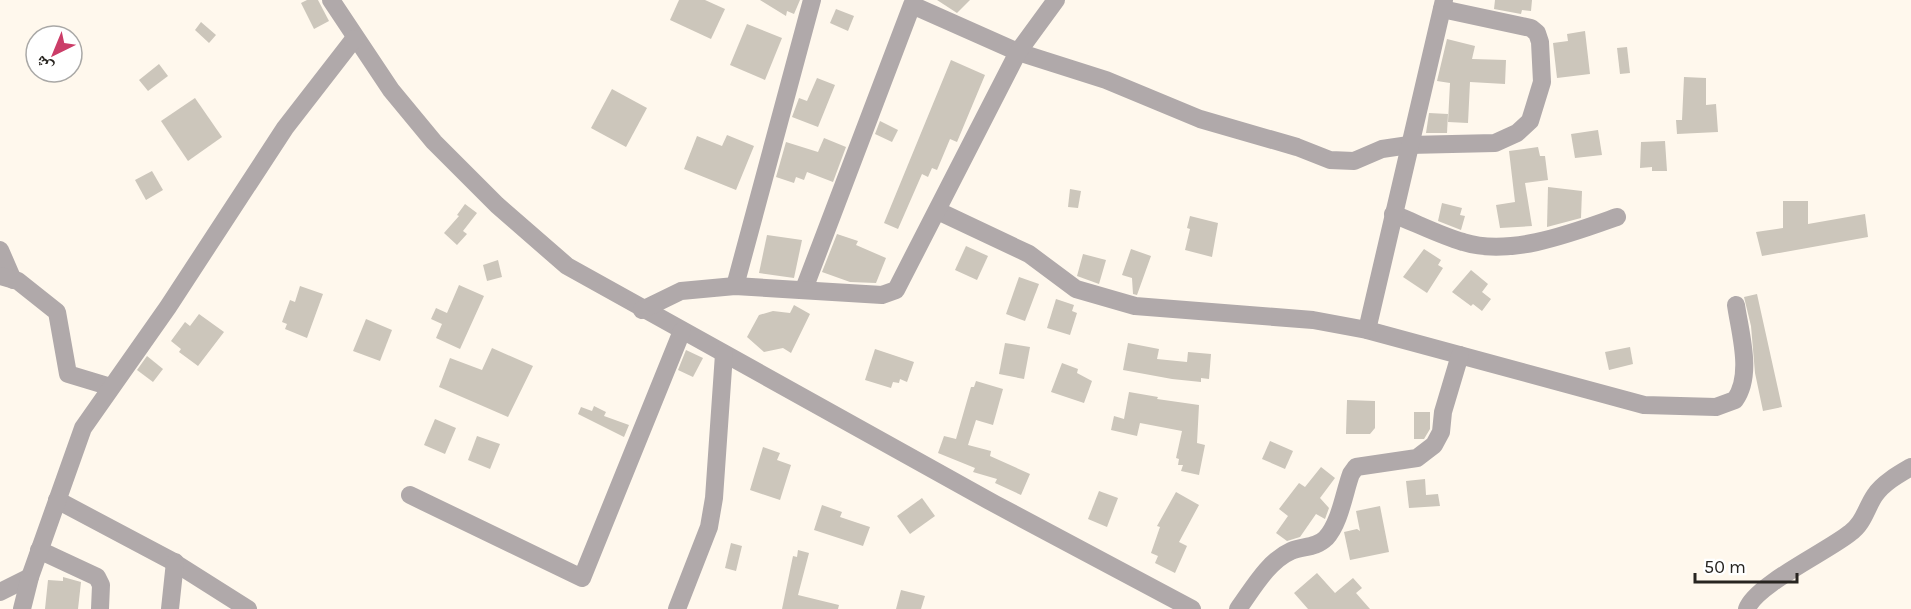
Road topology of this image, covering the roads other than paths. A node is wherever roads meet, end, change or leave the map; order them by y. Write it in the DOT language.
graph roads {
  1 [pos="331,0"];
  2 [pos="812,0"];
  3 [pos="1056,0"];
  4 [pos="907,3"];
  5 [pos="1443,5"];
  6 [pos="354,39"];
  7 [pos="1018,52"];
  8 [pos="1409,145"];
  9 [pos="938,211"];
  10 [pos="1393,214"];
  11 [pos="1617,217"];
  12 [pos="0,250"];
  13 [pos="7,278"];
  14 [pos="735,286"];
  15 [pos="804,289"];
  16 [pos="1736,305"];
  17 [pos="642,310"];
  18 [pos="1367,330"];
  19 [pos="682,331"];
  20 [pos="724,354"];
  21 [pos="1460,355"];
  22 [pos="111,387"];
  23 [pos="1911,466"];
  24 [pos="410,495"];
  25 [pos="57,500"];
  26 [pos="39,550"];
  27 [pos="175,562"];
  28 [pos="30,577"];
  29 [pos="0,592"];
  30 [pos="22,609"];
  31 [pos="100,609"];
  32 [pos="170,609"];
  33 [pos="248,609"];
  34 [pos="677,609"];
  35 [pos="1192,609"];
  36 [pos="1238,609"];
  37 [pos="1747,609"];
  1 -- 6 [label="street"];
  2 -- 14 [label="street"];
  3 -- 7 [label="street"];
  4 -- 7 [label="street"];
  4 -- 15 [label="street"];
  5 -- 8 [label="street"];
  5 -- 8 [label="street"];
  6 -- 17 [label="street"];
  6 -- 22 [label="street"];
  7 -- 8 [label="street"];
  7 -- 9 [label="street"];
  8 -- 10 [label="street"];
  9 -- 15 [label="street"];
  9 -- 18 [label="street"];
  10 -- 11 [label="street"];
  10 -- 18 [label="street"];
  12 -- 13 [label="street"];
  13 -- 22 [label="street"];
  14 -- 15 [label="street"];
  14 -- 17 [label="street"];
  16 -- 21 [label="street"];
  17 -- 19 [label="street"];
  18 -- 21 [label="street"];
  19 -- 20 [label="street"];
  19 -- 24 [label="street"];
  20 -- 34 [label="street"];
  20 -- 35 [label="street"];
  21 -- 36 [label="street"];
  22 -- 25 [label="street"];
  23 -- 37 [label="street"];
  25 -- 26 [label="street"];
  25 -- 27 [label="street"];
  26 -- 28 [label="street"];
  26 -- 31 [label="street"];
  27 -- 32 [label="street"];
  27 -- 33 [label="street"];
  28 -- 29 [label="street"];
  28 -- 30 [label="street"];
}
